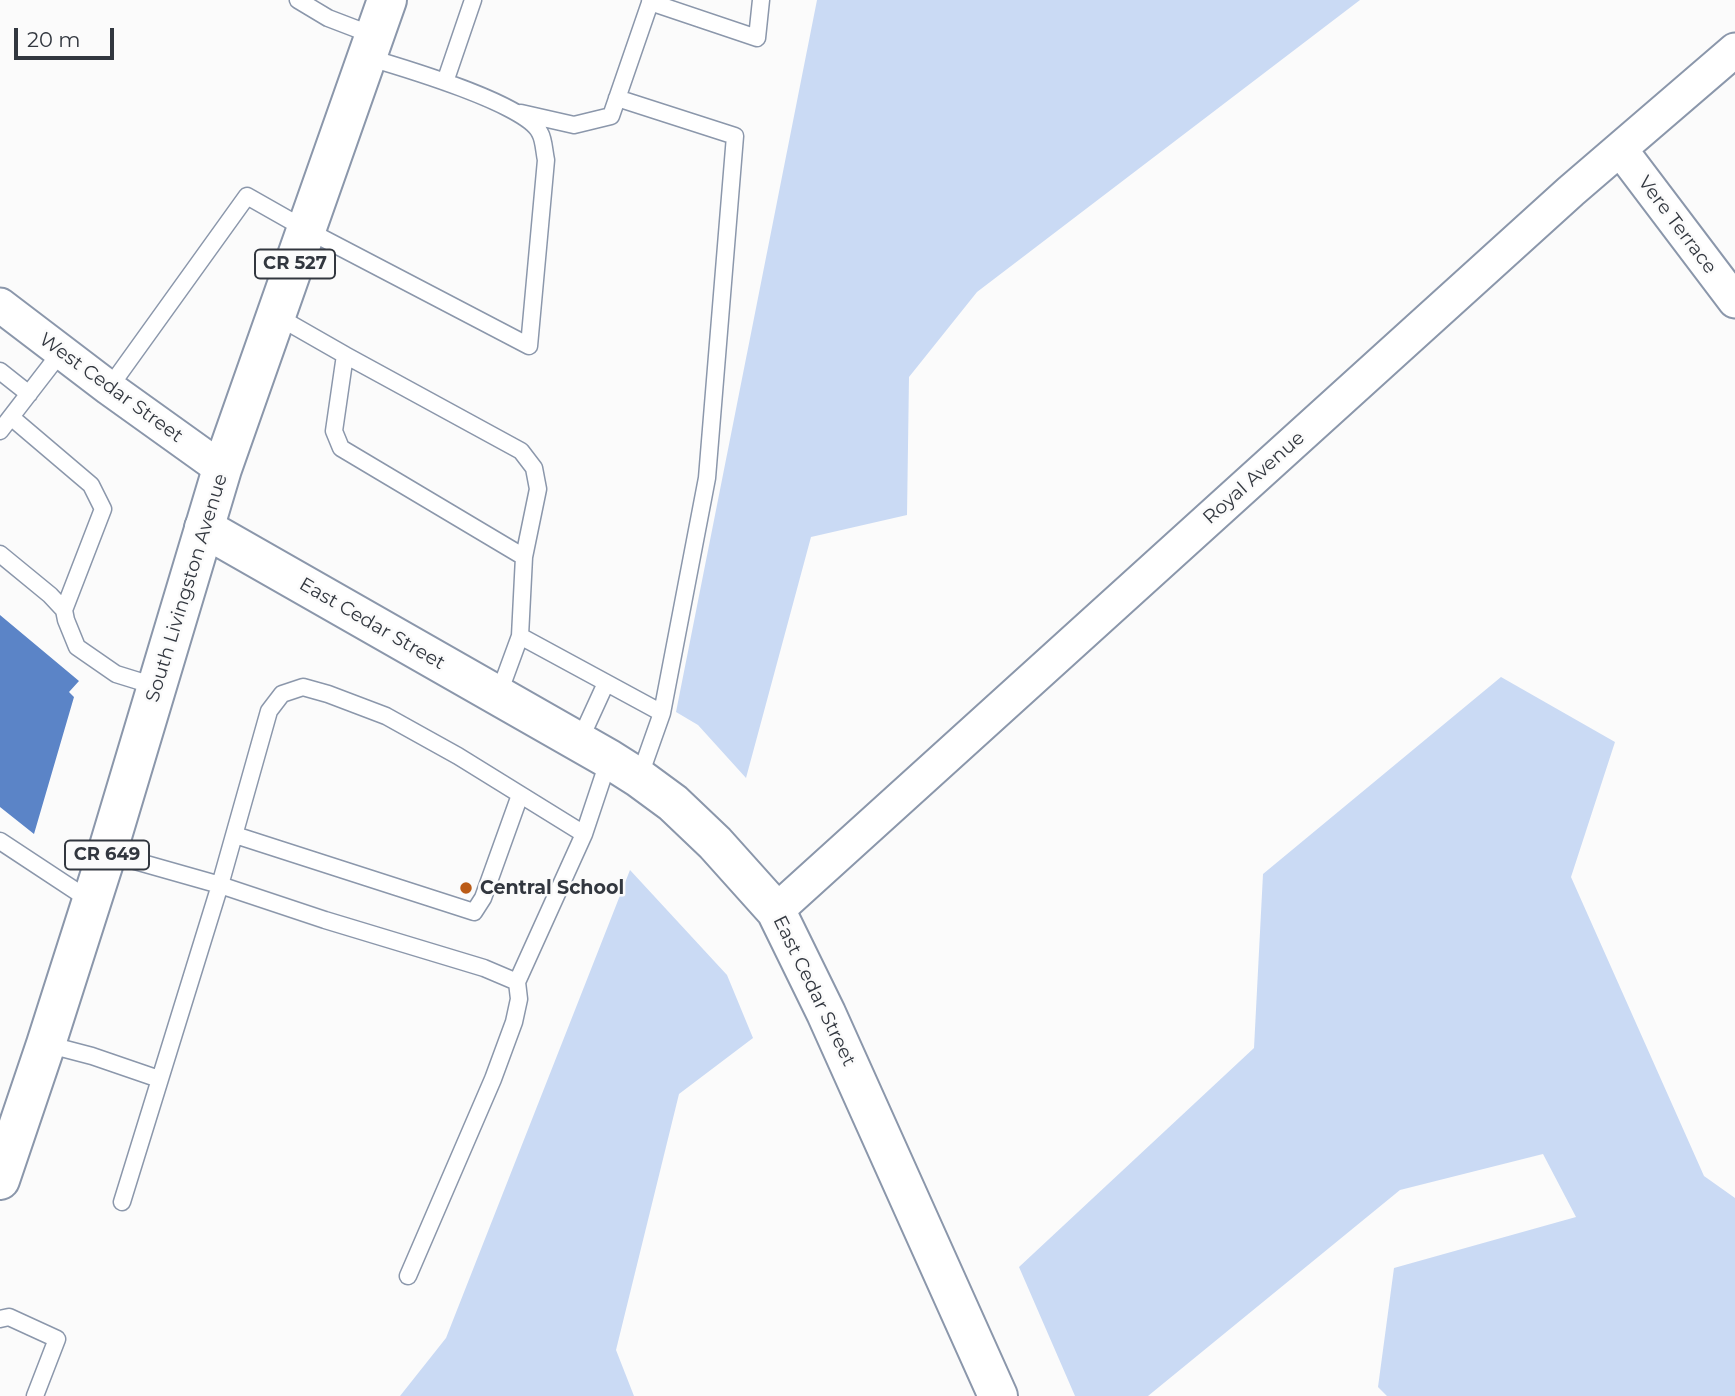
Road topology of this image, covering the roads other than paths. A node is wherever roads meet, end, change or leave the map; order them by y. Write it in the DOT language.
graph roads {
  1 [pos="299,0"];
  2 [pos="387,0"];
  3 [pos="473,0"];
  4 [pos="761,0"];
  5 [pos="650,1"];
  6 [pos="371,46"];
  7 [pos="1735,50"];
  8 [pos="445,82"];
  9 [pos="617,98"];
  10 [pos="519,112"];
  11 [pos="1620,149"];
  12 [pos="307,230"];
  13 [pos="1735,301"];
  14 [pos="0,305"];
  15 [pos="275,315"];
  16 [pos="61,352"];
  17 [pos="345,355"];
  18 [pos="0,371"];
  19 [pos="108,388"];
  20 [pos="29,394"];
  21 [pos="11,416"];
  22 [pos="0,431"];
  23 [pos="222,469"];
  24 [pos="204,528"];
  25 [pos="0,554"];
  26 [pos="524,557"];
  27 [pos="64,610"];
  28 [pos="520,636"];
  29 [pos="606,683"];
  30 [pos="158,687"];
  31 [pos="498,696"];
  32 [pos="662,713"];
  33 [pos="609,760"];
  34 [pos="520,795"];
  35 [pos="584,834"];
  36 [pos="235,835"];
  37 [pos="0,841"];
  38 [pos="107,853"];
  39 [pos="220,885"];
  40 [pos="91,901"];
  41 [pos="776,911"];
  42 [pos="517,982"];
  43 [pos="46,1044"];
  44 [pos="159,1079"];
  45 [pos="0,1180"];
  46 [pos="122,1202"];
  47 [pos="408,1276"];
  48 [pos="0,1318"];
  49 [pos="35,1396"];
  50 [pos="999,1396"];
  1 -- 6 [label="lane"];
  2 -- 6 [label="main road, South Livingston Avenue / CR 527"];
  3 -- 8 [label="lane"];
  4 -- 5 [label="lane"];
  5 -- 9 [label="lane"];
  6 -- 8 [label="lane"];
  6 -- 12 [label="main road, South Livingston Avenue / CR 527"];
  7 -- 11 [label="street, Royal Avenue"];
  8 -- 10 [label="lane"];
  9 -- 10 [label="lane"];
  9 -- 32 [label="lane"];
  10 -- 12 [label="lane"];
  11 -- 13 [label="street, Vere Terrace"];
  11 -- 41 [label="street, Royal Avenue"];
  12 -- 15 [label="main road, South Livingston Avenue / CR 527"];
  12 -- 19 [label="lane"];
  14 -- 16 [label="street, West Cedar Street"];
  15 -- 17 [label="lane"];
  15 -- 23 [label="main road, South Livingston Avenue / CR 527"];
  16 -- 19 [label="street, West Cedar Street"];
  16 -- 20 [label="lane"];
  17 -- 26 [label="lane"];
  17 -- 26 [label="lane"];
  18 -- 20 [label="lane"];
  19 -- 23 [label="street, West Cedar Street"];
  20 -- 21 [label="lane"];
  21 -- 22 [label="lane"];
  21 -- 27 [label="lane"];
  23 -- 24 [label="main road, South Livingston Avenue / CR 527"];
  24 -- 30 [label="main road, South Livingston Avenue / CR 649"];
  24 -- 31 [label="main road, East Cedar Street"];
  25 -- 27 [label="lane"];
  26 -- 28 [label="lane"];
  27 -- 30 [label="lane"];
  28 -- 29 [label="lane"];
  28 -- 31 [label="lane"];
  29 -- 32 [label="lane"];
  29 -- 33 [label="lane"];
  30 -- 38 [label="main road, South Livingston Avenue / CR 649"];
  31 -- 33 [label="main road, East Cedar Street"];
  32 -- 33 [label="lane"];
  33 -- 35 [label="lane"];
  33 -- 41 [label="main road, East Cedar Street"];
  34 -- 35 [label="lane"];
  34 -- 36 [label="lane"];
  34 -- 36 [label="lane"];
  35 -- 42 [label="lane"];
  36 -- 39 [label="lane"];
  37 -- 40 [label="lane"];
  38 -- 39 [label="lane"];
  38 -- 40 [label="main road, South Livingston Avenue / CR 649"];
  39 -- 42 [label="lane"];
  39 -- 44 [label="lane"];
  40 -- 43 [label="main road, South Livingston Avenue / CR 649"];
  41 -- 50 [label="main road, East Cedar Street"];
  42 -- 47 [label="lane"];
  43 -- 44 [label="lane"];
  43 -- 45 [label="main road, South Livingston Avenue / CR 649"];
  44 -- 46 [label="lane"];
  48 -- 49 [label="lane"];
}
